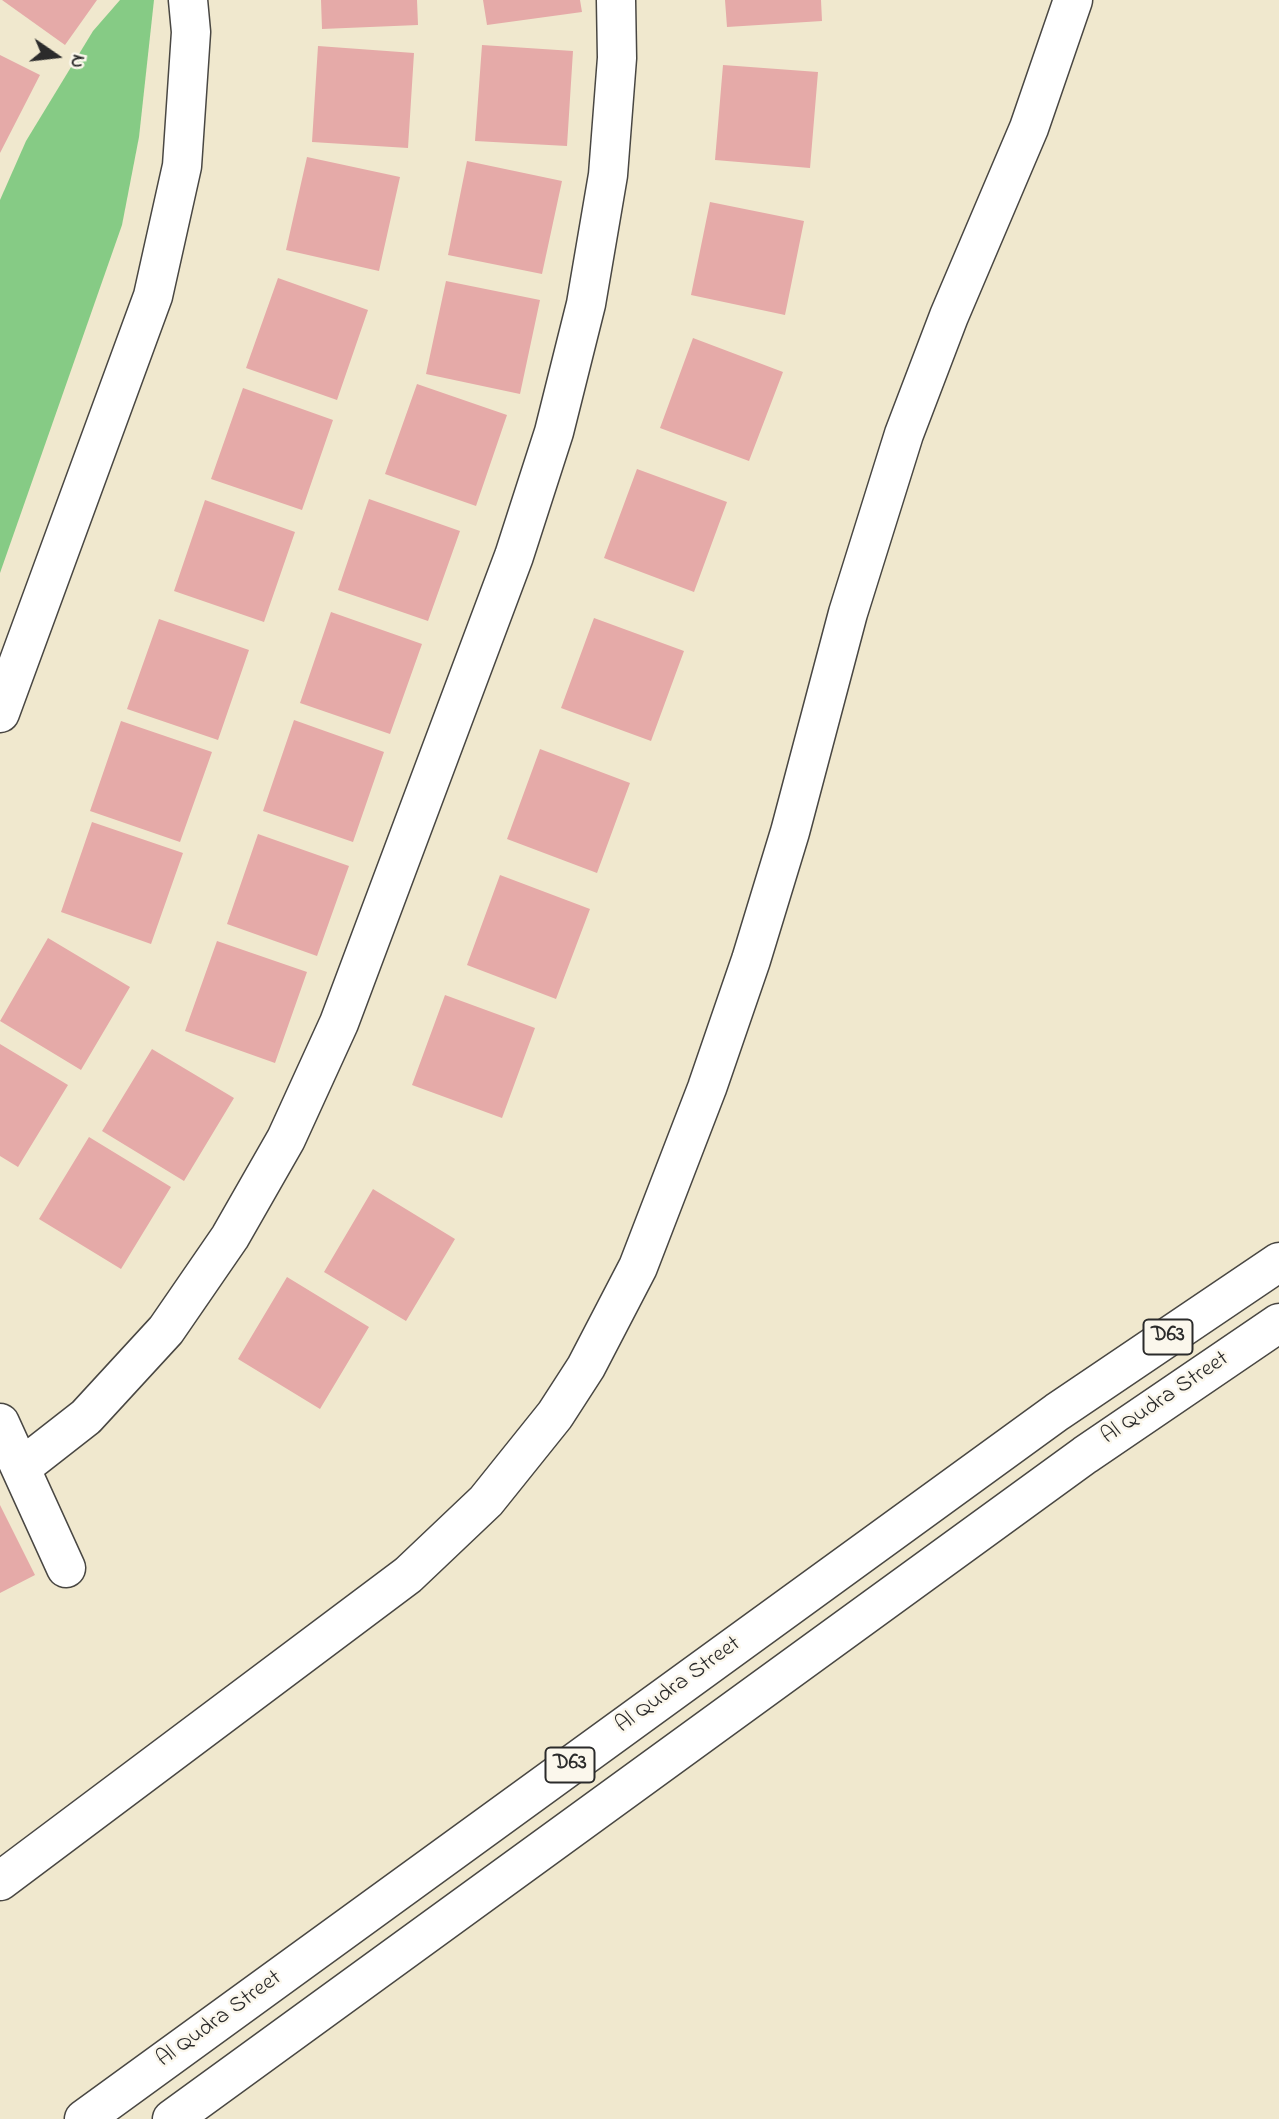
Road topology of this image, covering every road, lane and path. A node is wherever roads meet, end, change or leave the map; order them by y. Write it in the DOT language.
graph roads {
  1 [pos="188,0"];
  2 [pos="616,0"];
  3 [pos="1073,0"];
  4 [pos="0,713"];
  5 [pos="1279,1262"];
  6 [pos="1279,1323"];
  7 [pos="0,1423"];
  8 [pos="22,1467"];
  9 [pos="66,1568"];
  10 [pos="0,1881"];
  11 [pos="84,2119"];
  12 [pos="172,2119"];
  1 -- 4 [label="main road"];
  2 -- 8 [label="main road"];
  3 -- 10 [label="main road"];
  5 -- 11 [label="main road, Al Qudra Street / D63"];
  6 -- 12 [label="main road, Al Qudra Street / D63"];
  7 -- 8 [label="main road"];
  8 -- 9 [label="main road"];
}
